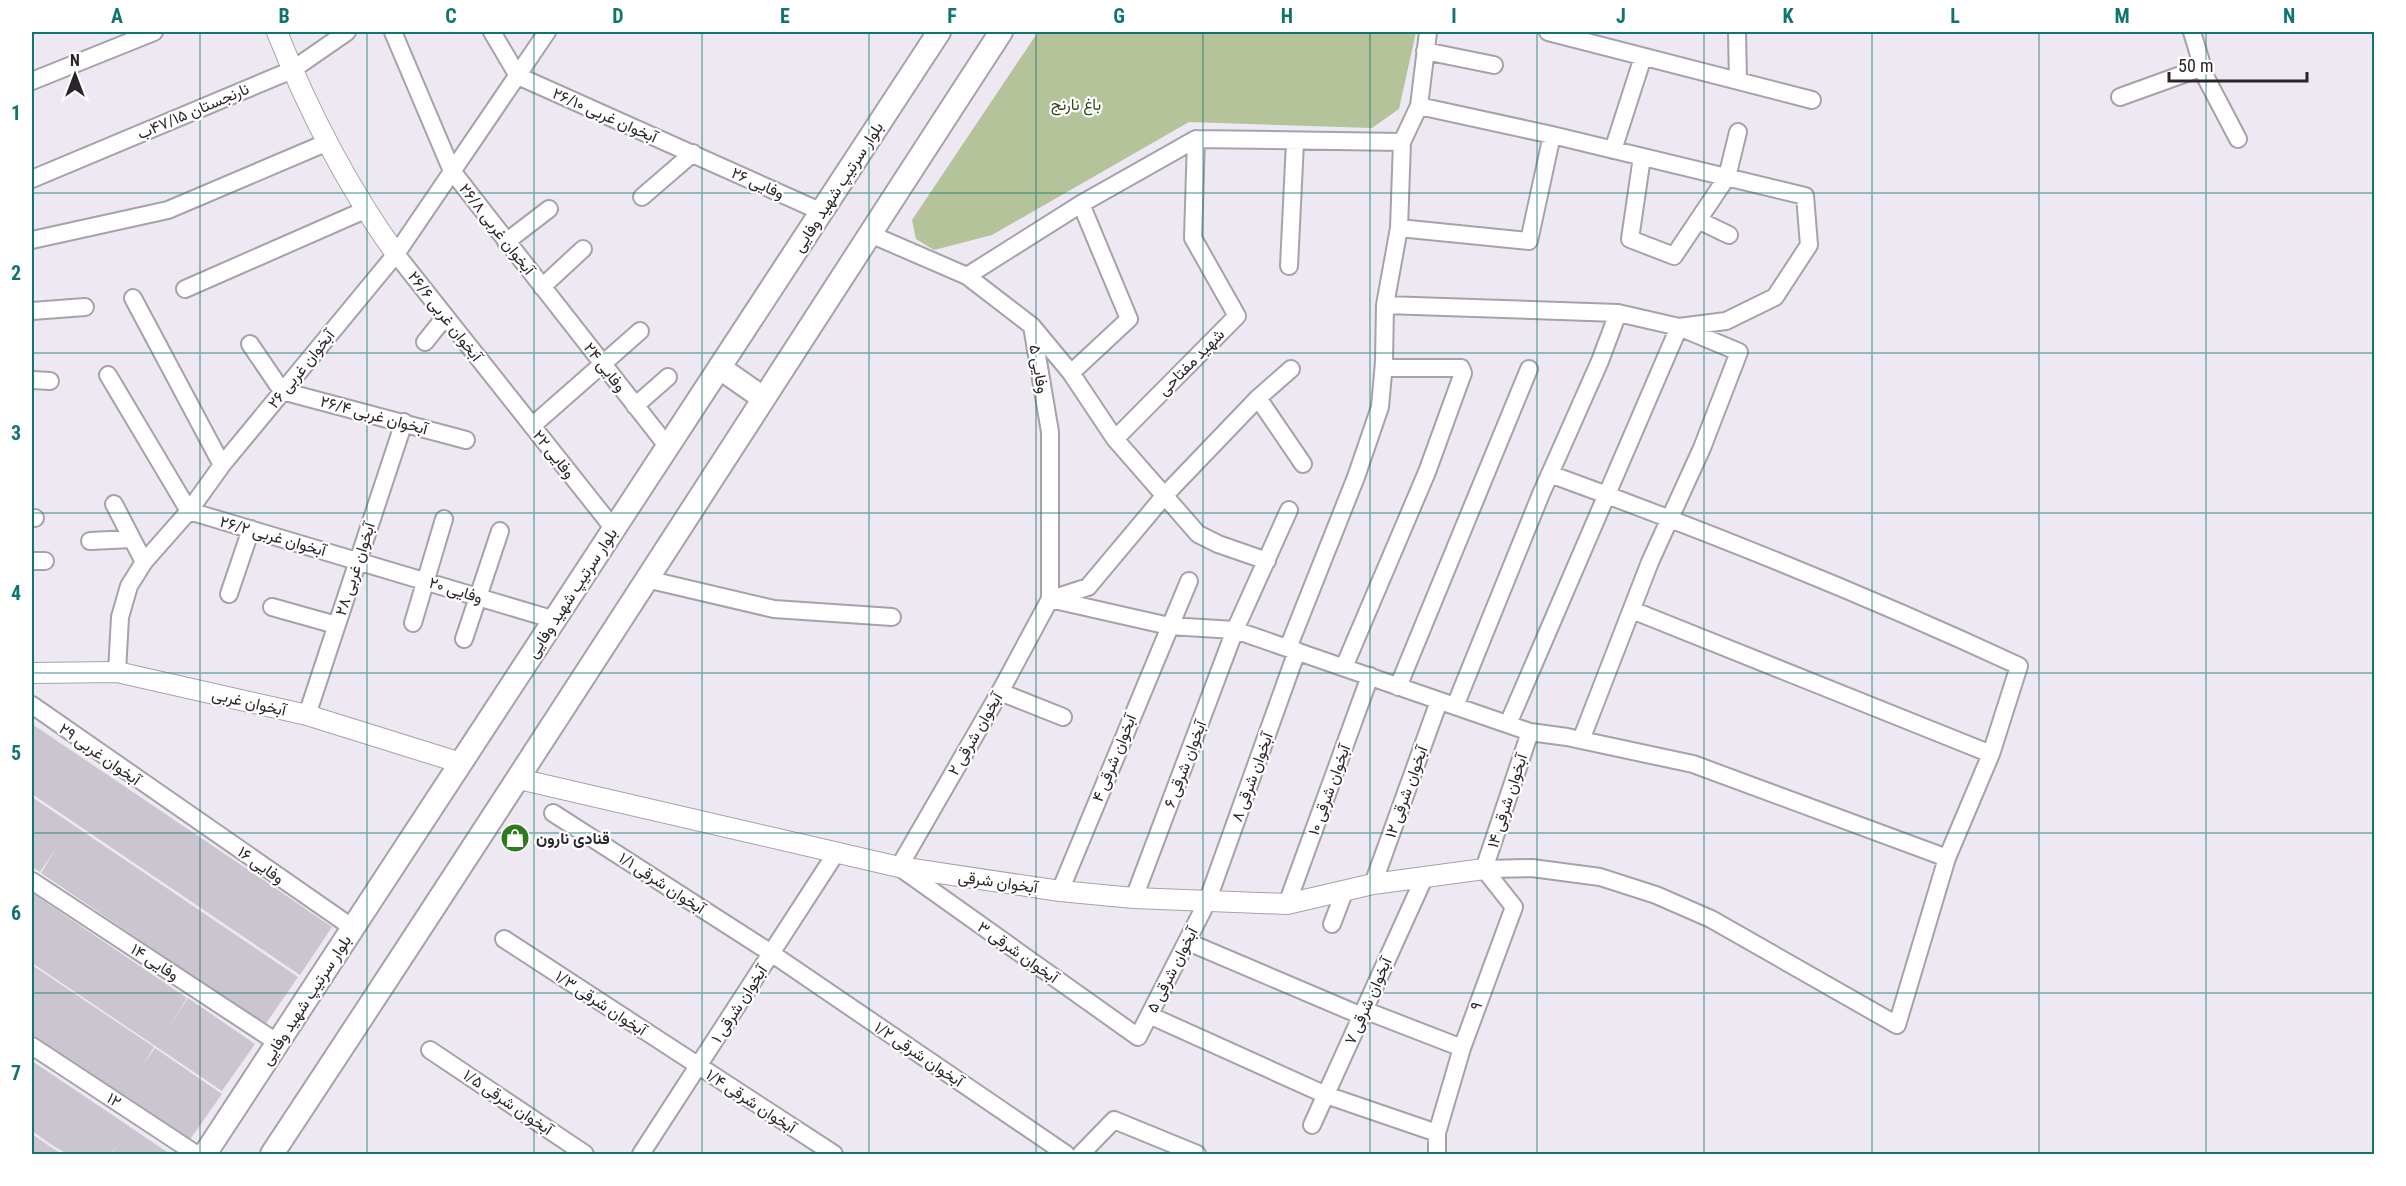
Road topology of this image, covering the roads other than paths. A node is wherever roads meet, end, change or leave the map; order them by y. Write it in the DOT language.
graph roads {
  1 [pos="154,32"];
  2 [pos="276,32"];
  3 [pos="347,32"];
  4 [pos="393,32"];
  5 [pos="492,32"];
  6 [pos="547,32"];
  7 [pos="939,32"];
  8 [pos="1001,32"];
  9 [pos="1428,32"];
  10 [pos="1548,32"];
  11 [pos="1737,32"];
  12 [pos="2192,32"];
  13 [pos="1425,51"];
  14 [pos="1643,57"];
  15 [pos="1494,65"];
  16 [pos="2203,67"];
  17 [pos="292,70"];
  18 [pos="518,76"];
  19 [pos="32,81"];
  20 [pos="1738,81"];
  21 [pos="2120,97"];
  22 [pos="1812,100"];
  23 [pos="1419,106"];
  24 [pos="1738,132"];
  25 [pos="1552,135"];
  26 [pos="1196,139"];
  27 [pos="2238,139"];
  28 [pos="328,142"];
  29 [pos="1295,142"];
  30 [pos="1402,142"];
  31 [pos="1613,150"];
  32 [pos="693,153"];
  33 [pos="1642,157"];
  34 [pos="452,171"];
  35 [pos="1727,177"];
  36 [pos="32,179"];
  37 [pos="642,197"];
  38 [pos="1082,204"];
  39 [pos="549,209"];
  40 [pos="364,210"];
  41 [pos="822,212"];
  42 [pos="1698,220"];
  43 [pos="1400,228"];
  44 [pos="870,234"];
  45 [pos="1729,235"];
  46 [pos="32,240"];
  47 [pos="506,242"];
  48 [pos="583,249"];
  49 [pos="396,254"];
  50 [pos="1289,266"];
  51 [pos="967,276"];
  52 [pos="542,287"];
  53 [pos="185,289"];
  54 [pos="133,298"];
  55 [pos="1385,304"];
  56 [pos="85,307"];
  57 [pos="32,311"];
  58 [pos="1618,313"];
  59 [pos="446,317"];
  60 [pos="1032,326"];
  61 [pos="1679,327"];
  62 [pos="640,332"];
  63 [pos="425,342"];
  64 [pos="250,344"];
  65 [pos="603,364"];
  66 [pos="720,368"];
  67 [pos="1384,368"];
  68 [pos="1291,369"];
  69 [pos="1528,369"];
  70 [pos="1071,373"];
  71 [pos="108,375"];
  72 [pos="668,377"];
  73 [pos="494,379"];
  74 [pos="32,380"];
  75 [pos="50,381"];
  76 [pos="282,390"];
  77 [pos="763,398"];
  78 [pos="1258,398"];
  79 [pos="636,406"];
  80 [pos="404,422"];
  81 [pos="532,426"];
  82 [pos="1115,438"];
  83 [pos="466,440"];
  84 [pos="668,447"];
  85 [pos="1303,464"];
  86 [pos="222,465"];
  87 [pos="1550,474"];
  88 [pos="1165,495"];
  89 [pos="1607,495"];
  90 [pos="114,504"];
  91 [pos="1289,510"];
  92 [pos="189,511"];
  93 [pos="1670,518"];
  94 [pos="444,519"];
  95 [pos="251,529"];
  96 [pos="614,529"];
  97 [pos="500,531"];
  98 [pos="132,539"];
  99 [pos="90,541"];
  100 [pos="358,561"];
  101 [pos="1267,561"];
  102 [pos="144,562"];
  103 [pos="646,579"];
  104 [pos="426,581"];
  105 [pos="1189,581"];
  106 [pos="229,594"];
  107 [pos="477,597"];
  108 [pos="1050,599"];
  109 [pos="272,607"];
  110 [pos="1632,610"];
  111 [pos="892,617"];
  112 [pos="555,620"];
  113 [pos="413,623"];
  114 [pos="336,625"];
  115 [pos="1169,626"];
  116 [pos="1235,630"];
  117 [pos="464,639"];
  118 [pos="1293,650"];
  119 [pos="1344,667"];
  120 [pos="117,672"];
  121 [pos="32,673"];
  122 [pos="1370,676"];
  123 [pos="1398,687"];
  124 [pos="1000,692"];
  125 [pos="1447,703"];
  126 [pos="32,705"];
  127 [pos="307,715"];
  128 [pos="1063,717"];
  129 [pos="1508,724"];
  130 [pos="1530,732"];
  131 [pos="1581,740"];
  132 [pos="1991,753"];
  133 [pos="461,763"];
  134 [pos="519,779"];
  135 [pos="170,802"];
  136 [pos="554,813"];
  137 [pos="836,853"];
  138 [pos="1947,858"];
  139 [pos="899,867"];
  140 [pos="1484,869"];
  141 [pos="1424,878"];
  142 [pos="32,881"];
  143 [pos="1373,884"];
  144 [pos="1345,890"];
  145 [pos="1060,891"];
  146 [pos="1134,898"];
  147 [pos="1207,902"];
  148 [pos="1287,904"];
  149 [pos="1332,924"];
  150 [pos="353,928"];
  151 [pos="504,939"];
  152 [pos="1188,942"];
  153 [pos="771,953"];
  154 [pos="1363,1013"];
  155 [pos="1149,1015"];
  156 [pos="1138,1037"];
  157 [pos="278,1043"];
  158 [pos="32,1047"];
  159 [pos="1462,1048"];
  160 [pos="430,1050"];
  161 [pos="699,1066"];
  162 [pos="1326,1095"];
  163 [pos="1312,1125"];
  164 [pos="1437,1133"];
  165 [pos="196,1155"];
  166 [pos="205,1155"];
  167 [pos="272,1155"];
  168 [pos="585,1155"];
  169 [pos="642,1155"];
  170 [pos="834,1155"];
  171 [pos="1066,1155"];
  172 [pos="1081,1155"];
  173 [pos="1197,1155"];
  174 [pos="1437,1155"];
  1 -- 19 [label="street"];
  2 -- 17 [label="street"];
  3 -- 17 [label="street, نارنجستان ۴۷/۱۵ب"];
  4 -- 34 [label="street, آبخوان غربی ۲۶/۸"];
  5 -- 18 [label="street"];
  6 -- 18 [label="street, آبخوان غربی ۲۶"];
  7 -- 41 [label="main road, بلوار سرتیپ شهید وفایی"];
  8 -- 44 [label="main road"];
  9 -- 13 [label="street"];
  10 -- 14 [label="street"];
  11 -- 20 [label="street"];
  12 -- 16 [label="street"];
  13 -- 15 [label="street"];
  13 -- 23 [label="street"];
  14 -- 20 [label="street"];
  14 -- 31 [label="street"];
  16 -- 21 [label="street"];
  16 -- 27 [label="street"];
  17 -- 28 [label="street"];
  17 -- 36 [label="street, نارنجستان ۴۷/۱۵ب"];
  18 -- 32 [label="street, آبخوان غربی ۲۶/۱۰"];
  18 -- 34 [label="street, آبخوان غربی ۲۶"];
  20 -- 22 [label="street"];
  23 -- 25 [label="street"];
  23 -- 30 [label="street"];
  24 -- 35 [label="street"];
  25 -- 31 [label="street"];
  25 -- 43 [label="street"];
  26 -- 29 [label="street"];
  26 -- 38 [label="street"];
  26 -- 82 [label="street, شهید مفتاحی"];
  28 -- 40 [label="street"];
  28 -- 46 [label="street"];
  29 -- 30 [label="street"];
  29 -- 50 [label="street"];
  30 -- 43 [label="street, آبخوان شرقی ۸"];
  31 -- 33 [label="street"];
  32 -- 37 [label="street"];
  32 -- 41 [label="street, وفایی ۲۶"];
  33 -- 35 [label="street"];
  33 -- 42 [label="street"];
  34 -- 47 [label="street, آبخوان غربی ۲۶/۸"];
  34 -- 49 [label="street, آبخوان غربی ۲۶"];
  35 -- 42 [label="street"];
  35 -- 61 [label="street"];
  38 -- 51 [label="street"];
  38 -- 70 [label="street"];
  39 -- 47 [label="street"];
  40 -- 49 [label="street"];
  40 -- 53 [label="street"];
  41 -- 66 [label="main road, بلوار سرتیپ شهید وفایی"];
  42 -- 45 [label="street"];
  43 -- 55 [label="street, آبخوان شرقی ۸"];
  44 -- 51 [label="street, وفایی ۵"];
  44 -- 77 [label="main road"];
  47 -- 52 [label="street, آبخوان غربی ۲۶/۸"];
  48 -- 52 [label="street"];
  49 -- 59 [label="street, آبخوان غربی ۲۶/۶"];
  49 -- 76 [label="street, آبخوان غربی ۲۶"];
  51 -- 60 [label="street, وفایی ۵"];
  52 -- 65 [label="street, وفایی ۲۴"];
  54 -- 86 [label="street"];
  55 -- 58 [label="street"];
  55 -- 67 [label="street, آبخوان شرقی ۸"];
  56 -- 57 [label="street"];
  58 -- 61 [label="street"];
  58 -- 87 [label="street, آبخوان شرقی ۱۲"];
  59 -- 63 [label="street"];
  59 -- 73 [label="street, آبخوان غربی ۲۶/۶"];
  60 -- 70 [label="street"];
  60 -- 108 [label="street, وفایی ۵"];
  61 -- 89 [label="street"];
  61 -- 93 [label="street"];
  62 -- 65 [label="street"];
  64 -- 76 [label="street"];
  65 -- 79 [label="street, وفایی ۲۴"];
  65 -- 81 [label="street"];
  66 -- 77 [label="main road"];
  66 -- 84 [label="main road, بلوار سرتیپ شهید وفایی"];
  67 -- 118 [label="street, آبخوان شرقی ۸"];
  67 -- 119 [label="street"];
  68 -- 78 [label="street"];
  69 -- 123 [label="street"];
  70 -- 82 [label="street"];
  71 -- 92 [label="street"];
  72 -- 79 [label="street"];
  73 -- 81 [label="street, وفایی ۲۲"];
  74 -- 75 [label="street"];
  76 -- 80 [label="street, آبخوان غربی ۲۶/۴"];
  76 -- 86 [label="street, آبخوان غربی ۲۶"];
  77 -- 103 [label="main road"];
  78 -- 85 [label="street"];
  78 -- 88 [label="street"];
  79 -- 84 [label="street, وفایی ۲۴"];
  80 -- 83 [label="street, آبخوان غربی ۲۶/۴"];
  80 -- 100 [label="street, آبخوان غربی ۲۸"];
  81 -- 96 [label="street, وفایی ۲۲"];
  82 -- 88 [label="street"];
  84 -- 96 [label="main road, بلوار سرتیپ شهید وفایی"];
  86 -- 92 [label="street, آبخوان غربی ۲۶"];
  87 -- 89 [label="street"];
  87 -- 125 [label="street, آبخوان شرقی ۱۲"];
  88 -- 101 [label="street"];
  88 -- 108 [label="street"];
  89 -- 93 [label="street"];
  89 -- 129 [label="street"];
  90 -- 98 [label="street"];
  91 -- 101 [label="street, آبخوان شرقی ۶"];
  92 -- 95 [label="street, آبخوان غربی ۲۶/۲"];
  92 -- 102 [label="street, آبخوان غربی ۲۶"];
  93 -- 110 [label="street"];
  93 -- 132 [label="street"];
  94 -- 104 [label="street"];
  95 -- 100 [label="street, آبخوان غربی ۲۶/۲"];
  95 -- 106 [label="street"];
  96 -- 112 [label="main road, بلوار سرتیپ شهید وفایی"];
  97 -- 107 [label="street"];
  98 -- 99 [label="street"];
  98 -- 102 [label="street"];
  100 -- 104 [label="street, وفایی ۲۰"];
  100 -- 114 [label="street, آبخوان غربی ۲۸"];
  101 -- 116 [label="street, آبخوان شرقی ۶"];
  102 -- 120 [label="street, آبخوان غربی ۲۶"];
  103 -- 111 [label="street"];
  103 -- 134 [label="main road"];
  104 -- 107 [label="street, وفایی ۲۰"];
  104 -- 113 [label="street"];
  105 -- 115 [label="street, آبخوان شرقی ۴"];
  107 -- 112 [label="street, وفایی ۲۰"];
  107 -- 117 [label="street"];
  108 -- 115 [label="street"];
  108 -- 124 [label="street, آبخوان شرقی ۲"];
  109 -- 114 [label="street"];
  110 -- 131 [label="street"];
  110 -- 132 [label="street"];
  112 -- 133 [label="main road, بلوار سرتیپ شهید وفایی"];
  114 -- 127 [label="street, آبخوان غربی ۲۸"];
  115 -- 116 [label="street"];
  115 -- 145 [label="street, آبخوان شرقی ۴"];
  116 -- 118 [label="street"];
  116 -- 146 [label="street, آبخوان شرقی ۶"];
  118 -- 119 [label="street"];
  118 -- 147 [label="street, آبخوان شرقی ۸"];
  119 -- 122 [label="street"];
  120 -- 121 [label="street, آبخوان غربی"];
  120 -- 127 [label="street, آبخوان غربی"];
  122 -- 123 [label="street"];
  122 -- 148 [label="street, آبخوان شرقی ۱۰"];
  123 -- 125 [label="street"];
  124 -- 128 [label="street"];
  124 -- 139 [label="street, آبخوان شرقی ۲"];
  125 -- 129 [label="street"];
  125 -- 143 [label="street, آبخوان شرقی ۱۲"];
  126 -- 135 [label="street, آبخوان غربی ۲۹"];
  127 -- 133 [label="street, آبخوان غربی"];
  129 -- 130 [label="street"];
  130 -- 131 [label="street"];
  130 -- 140 [label="street, آبخوان شرقی ۱۴"];
  131 -- 138 [label="street"];
  132 -- 138 [label="street"];
  133 -- 150 [label="main road, بلوار سرتیپ شهید وفایی"];
  134 -- 137 [label="street, آبخوان شرقی"];
  134 -- 167 [label="main road"];
  135 -- 150 [label="street, وفایی ۱۶"];
  136 -- 153 [label="street, آبخوان شرقی ۱/۱"];
  137 -- 139 [label="street, آبخوان شرقی"];
  137 -- 153 [label="street, آبخوان شرقی ۱"];
  138 -- 140 [label="street"];
  139 -- 145 [label="street, آبخوان شرقی"];
  139 -- 156 [label="street, آبخوان شرقی ۳"];
  140 -- 141 [label="street, آبخوان شرقی"];
  140 -- 159 [label="street, ۹"];
  141 -- 143 [label="street, آبخوان شرقی"];
  141 -- 154 [label="street, آبخوان شرقی ۷"];
  142 -- 157 [label="street, وفایی ۱۴"];
  143 -- 144 [label="street, آبخوان شرقی"];
  144 -- 148 [label="street, آبخوان شرقی"];
  144 -- 149 [label="street"];
  145 -- 146 [label="street, آبخوان شرقی"];
  146 -- 147 [label="street, آبخوان شرقی"];
  147 -- 148 [label="street, آبخوان شرقی"];
  147 -- 152 [label="street, آبخوان شرقی ۵"];
  150 -- 157 [label="main road, بلوار سرتیپ شهید وفایی"];
  151 -- 161 [label="street, آبخوان شرقی ۱/۳"];
  152 -- 154 [label="street"];
  152 -- 155 [label="street, آبخوان شرقی ۵"];
  153 -- 161 [label="street, آبخوان شرقی ۱"];
  153 -- 171 [label="street, آبخوان شرقی ۱/۲"];
  154 -- 159 [label="street"];
  154 -- 162 [label="street, آبخوان شرقی ۷"];
  155 -- 156 [label="street, آبخوان شرقی ۵"];
  155 -- 162 [label="street"];
  157 -- 166 [label="main road, بلوار سرتیپ شهید وفایی"];
  158 -- 165 [label="street, ۱۲"];
  159 -- 164 [label="street, ۹"];
  160 -- 168 [label="street, آبخوان شرقی ۱/۵"];
  161 -- 169 [label="street, آبخوان شرقی ۱"];
  161 -- 170 [label="street, آبخوان شرقی ۱/۴"];
  162 -- 163 [label="street, آبخوان شرقی ۷"];
  162 -- 164 [label="street"];
  164 -- 174 [label="street, ۹"];
  172 -- 173 [label="street"];
}
